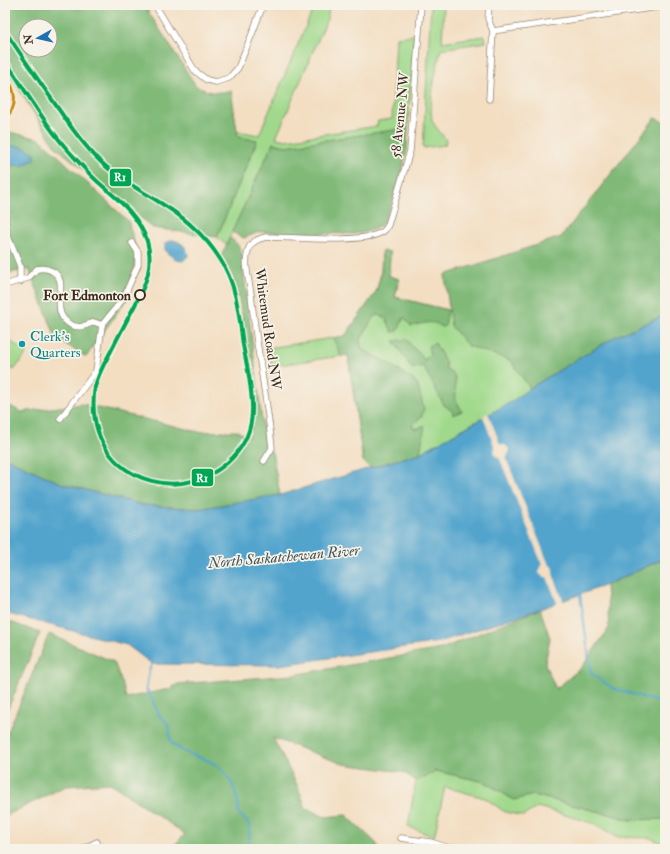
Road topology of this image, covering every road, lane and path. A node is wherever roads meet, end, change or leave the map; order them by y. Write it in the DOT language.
graph roads {
  1 [pos="155,5"];
  2 [pos="263,5"];
  3 [pos="421,5"];
  4 [pos="489,5"];
  5 [pos="652,6"];
  6 [pos="665,6"];
  7 [pos="493,32"];
  8 [pos="489,99"];
  9 [pos="5,212"];
  10 [pos="388,225"];
  11 [pos="132,242"];
  12 [pos="20,282"];
  13 [pos="5,285"];
  14 [pos="102,325"];
  15 [pos="60,419"];
  16 [pos="264,462"];
  17 [pos="401,838"];
  18 [pos="97,842"];
  19 [pos="83,849"];
  20 [pos="453,849"];
  1 -- 2 [label="street"];
  3 -- 10 [label="street, 58 Avenue NW"];
  4 -- 7 [label="street"];
  5 -- 6 [label="street"];
  5 -- 7 [label="street"];
  7 -- 8 [label="street"];
  9 -- 12 [label="street"];
  10 -- 16 [label="street, Whitemud Road NW"];
  11 -- 14 [label="street"];
  12 -- 13 [label="street"];
  12 -- 14 [label="street"];
  14 -- 15 [label="street"];
  17 -- 20 [label="street"];
  18 -- 19 [label="street"];
}
